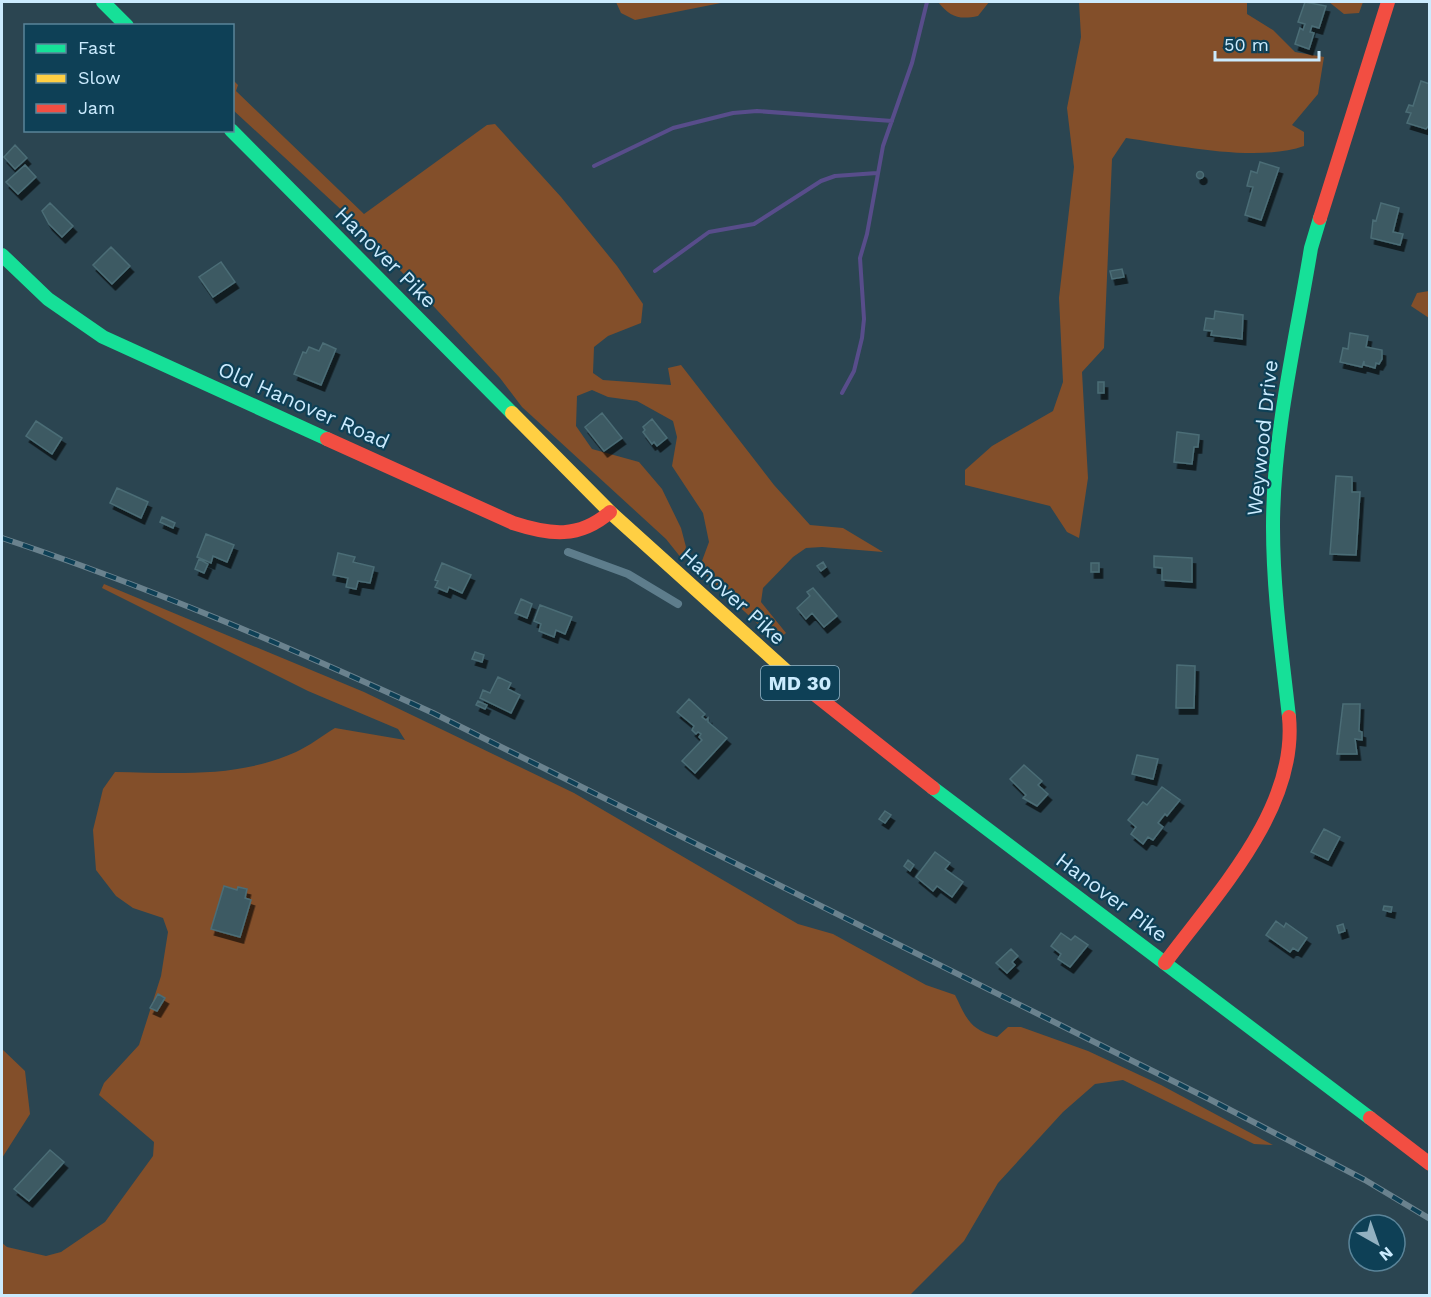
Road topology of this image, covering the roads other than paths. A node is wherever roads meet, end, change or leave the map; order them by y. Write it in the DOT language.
graph roads {
  1 [pos="103,2"];
  2 [pos="1388,2"];
  3 [pos="125,24"];
  4 [pos="233,132"];
  5 [pos="2,255"];
  6 [pos="610,512"];
  7 [pos="568,552"];
  8 [pos="678,604"];
  9 [pos="1165,963"];
  10 [pos="1430,1164"];
  1 -- 3 [label="main road"];
  2 -- 9 [label="main road, Weywood Drive"];
  4 -- 6 [label="main road, Hanover Pike / MD 30"];
  5 -- 6 [label="main road, Old Hanover Road"];
  6 -- 9 [label="main road, Hanover Pike / MD 30"];
  7 -- 8 [label="lane"];
  9 -- 10 [label="main road, Hanover Pike / MD 30"];
}
